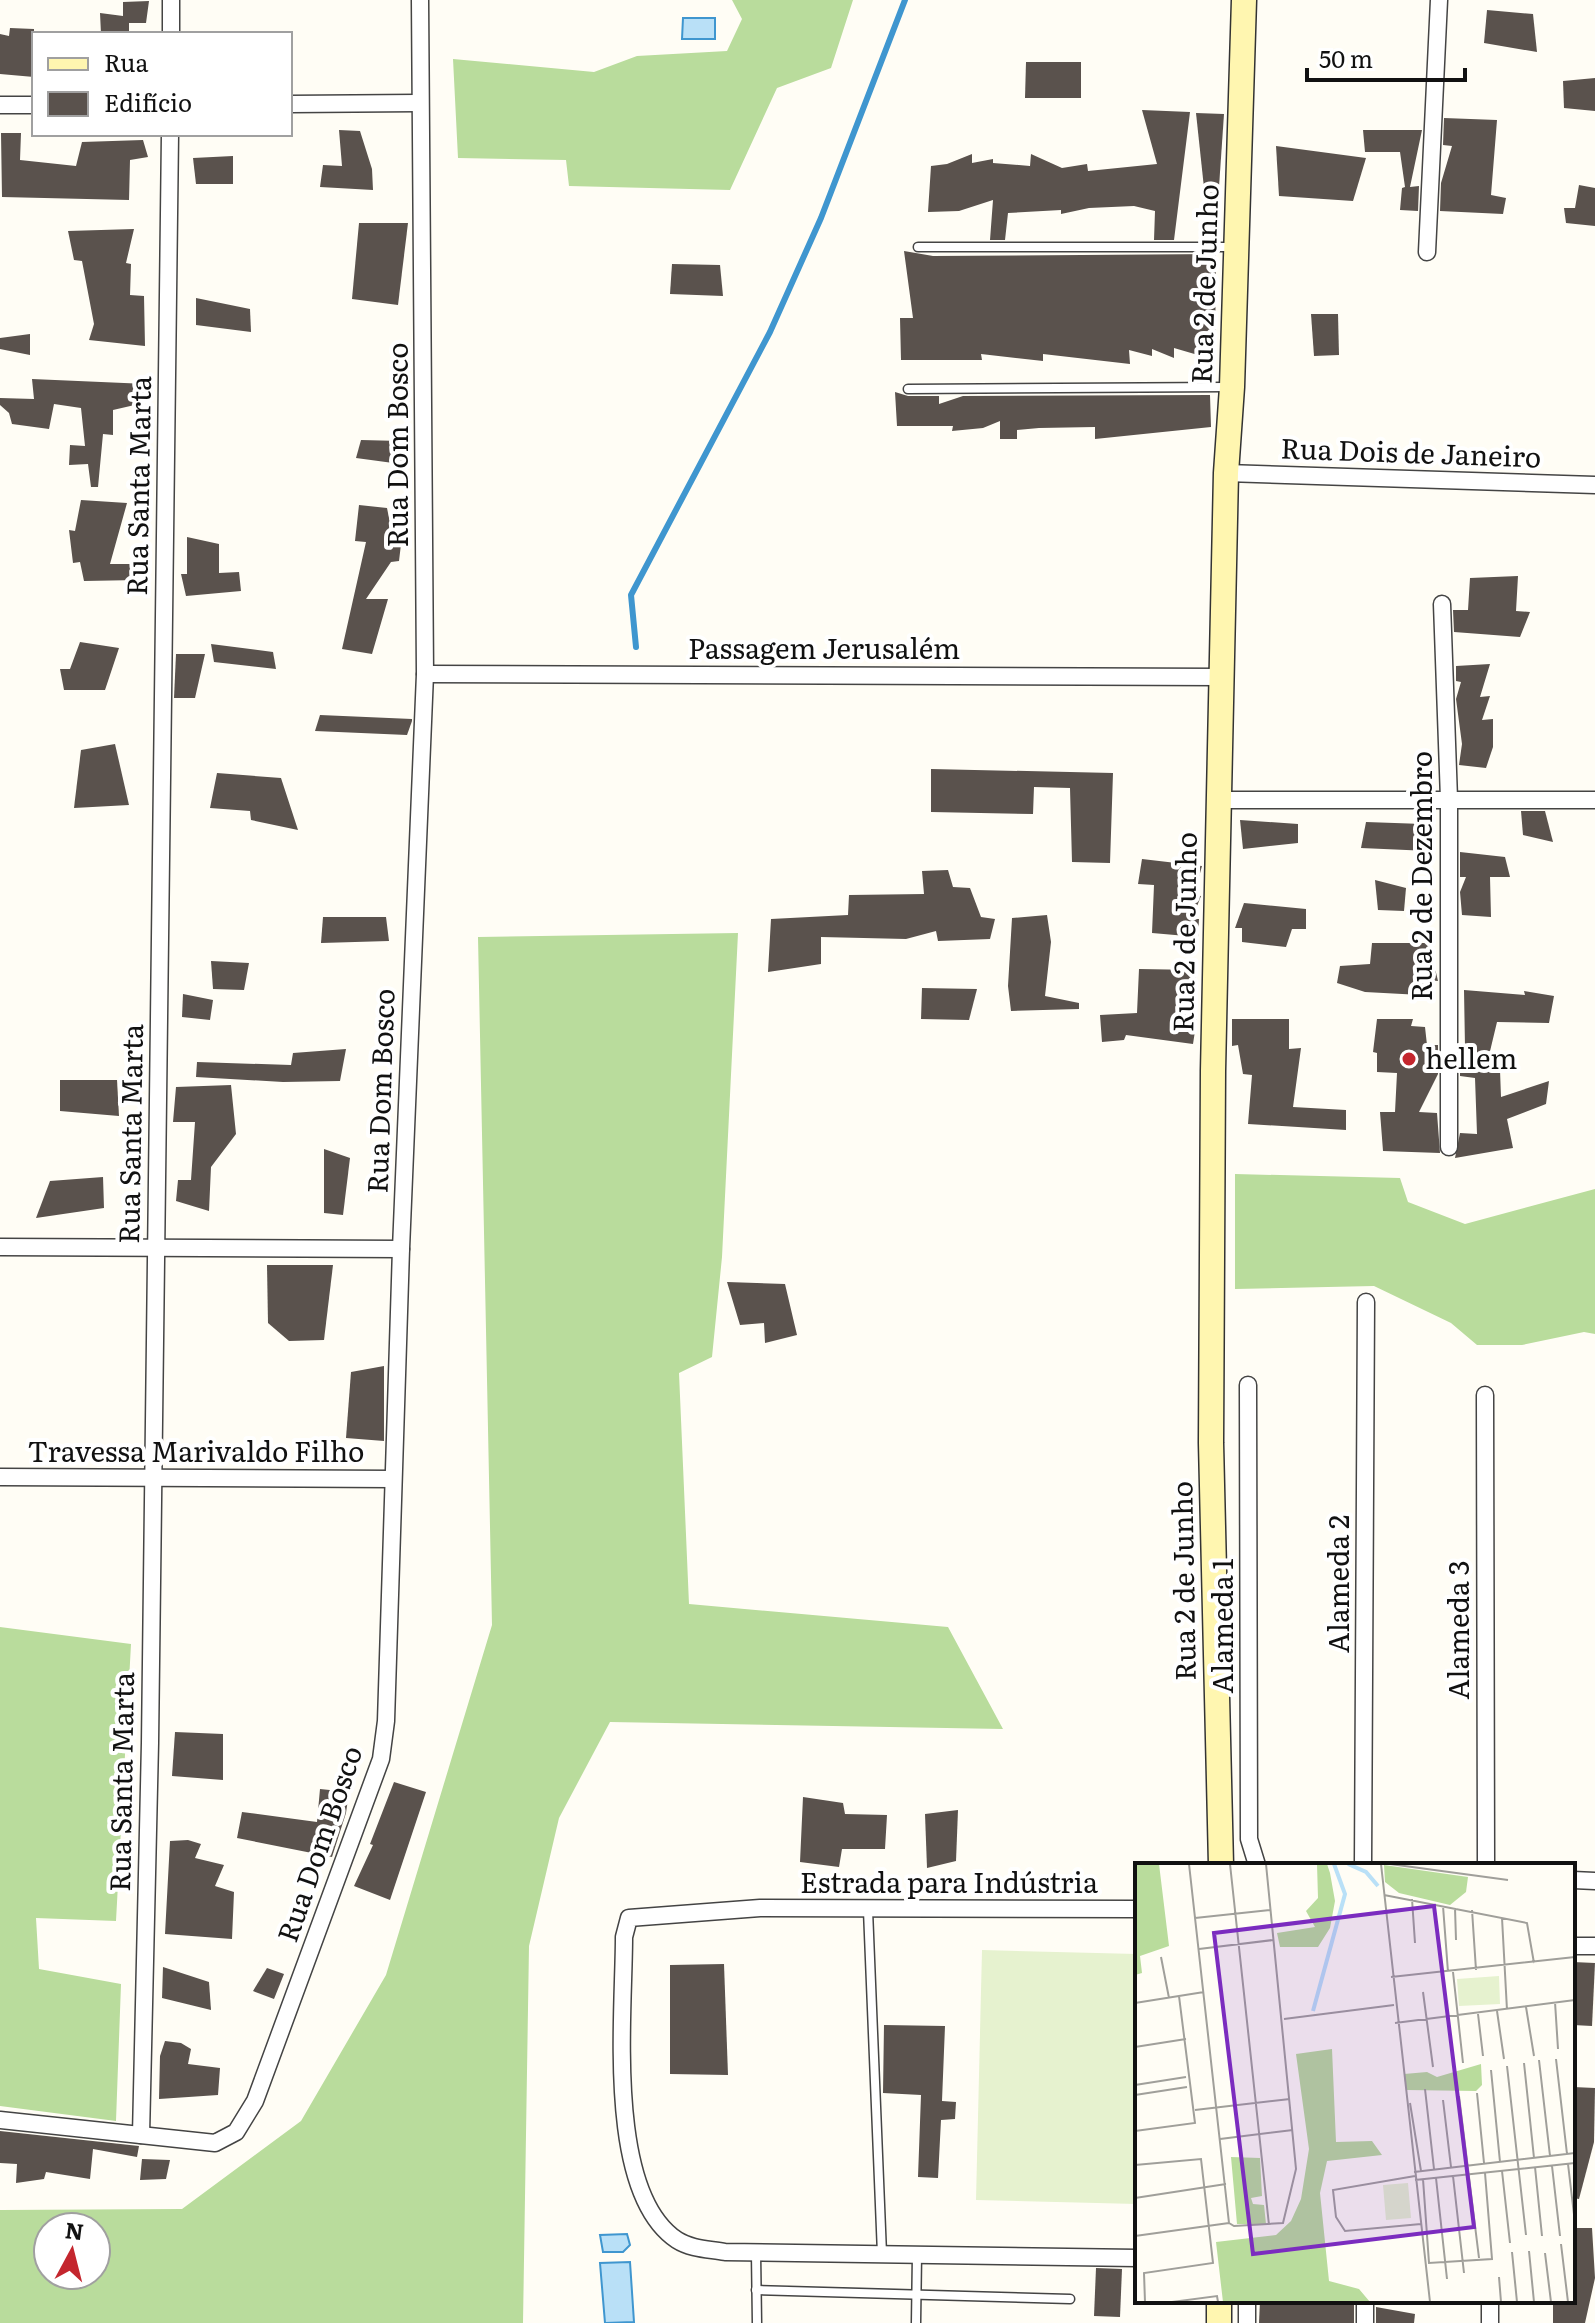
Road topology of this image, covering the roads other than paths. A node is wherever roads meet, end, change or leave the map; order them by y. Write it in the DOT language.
graph roads {
  1 [pos="171,0"];
  2 [pos="420,0"];
  3 [pos="1244,0"];
  4 [pos="1439,0"];
  5 [pos="171,32"];
  6 [pos="418,103"];
  7 [pos="292,104"];
  8 [pos="0,105"];
  9 [pos="32,105"];
  10 [pos="170,136"];
  11 [pos="918,247"];
  12 [pos="1237,247"];
  13 [pos="1427,252"];
  14 [pos="1232,387"];
  15 [pos="908,389"];
  16 [pos="1226,473"];
  17 [pos="1595,485"];
  18 [pos="1442,604"];
  19 [pos="425,674"];
  20 [pos="1222,677"];
  21 [pos="1449,799"];
  22 [pos="1217,800"];
  23 [pos="1595,800"];
  24 [pos="1449,1147"];
  25 [pos="155,1246"];
  26 [pos="0,1247"];
  27 [pos="401,1249"];
  28 [pos="1366,1302"];
  29 [pos="1248,1385"];
  30 [pos="1485,1395"];
  31 [pos="0,1477"];
  32 [pos="153,1478"];
  33 [pos="393,1479"];
  34 [pos="1221,1863"];
  35 [pos="1256,1863"];
  36 [pos="1363,1863"];
  37 [pos="1486,1863"];
  38 [pos="1575,1880"];
  39 [pos="1595,1881"];
  40 [pos="1135,1909"];
  41 [pos="868,1910"];
  42 [pos="0,2120"];
  43 [pos="141,2135"];
  44 [pos="756,2252"];
  45 [pos="882,2254"];
  46 [pos="917,2255"];
  47 [pos="1135,2258"];
  48 [pos="756,2290"];
  49 [pos="917,2295"];
  50 [pos="1070,2299"];
  51 [pos="757,2323"];
  52 [pos="916,2323"];
  1 -- 5 [label="street"];
  2 -- 6 [label="street, Rua Dom Bosco"];
  3 -- 12 [label="street, Rua 2 de Junho"];
  4 -- 13 [label="street"];
  6 -- 7 [label="street"];
  6 -- 19 [label="street, Rua Dom Bosco"];
  8 -- 9 [label="street"];
  10 -- 25 [label="street, Rua Santa Marta"];
  11 -- 12 [label="lane"];
  12 -- 14 [label="street, Rua 2 de Junho"];
  14 -- 15 [label="lane"];
  14 -- 16 [label="street, Rua 2 de Junho"];
  16 -- 17 [label="street, Rua Dois de Janeiro"];
  16 -- 20 [label="street, Rua 2 de Junho"];
  18 -- 21 [label="street, Rua 2 de Dezembro"];
  19 -- 20 [label="street, Passagem Jerusalém"];
  19 -- 27 [label="street, Rua Dom Bosco"];
  20 -- 22 [label="street, Rua 2 de Junho"];
  21 -- 22 [label="street"];
  21 -- 23 [label="street"];
  21 -- 24 [label="street, Rua 2 de Dezembro"];
  22 -- 34 [label="street, Rua 2 de Junho"];
  25 -- 26 [label="street"];
  25 -- 27 [label="street"];
  25 -- 32 [label="street, Rua Santa Marta"];
  27 -- 33 [label="street, Rua Dom Bosco"];
  28 -- 36 [label="street, Alameda 2"];
  29 -- 35 [label="street, Alameda 1"];
  30 -- 37 [label="street, Alameda 3"];
  31 -- 32 [label="street, Travessa Marivaldo Filho"];
  32 -- 33 [label="street, Travessa Marivaldo Filho"];
  32 -- 43 [label="street, Rua Santa Marta"];
  33 -- 43 [label="street, Rua Dom Bosco"];
  38 -- 39 [label="street"];
  40 -- 41 [label="street, Estrada para Indústria"];
  41 -- 44 [label="street, Estrada para Indústria"];
  41 -- 45 [label="lane"];
  42 -- 43 [label="street"];
  44 -- 45 [label="street"];
  44 -- 48 [label="lane"];
  45 -- 46 [label="street"];
  46 -- 47 [label="street"];
  46 -- 49 [label="lane"];
  48 -- 49 [label="lane"];
  48 -- 51 [label="lane"];
  49 -- 50 [label="lane"];
  49 -- 52 [label="lane"];
}
